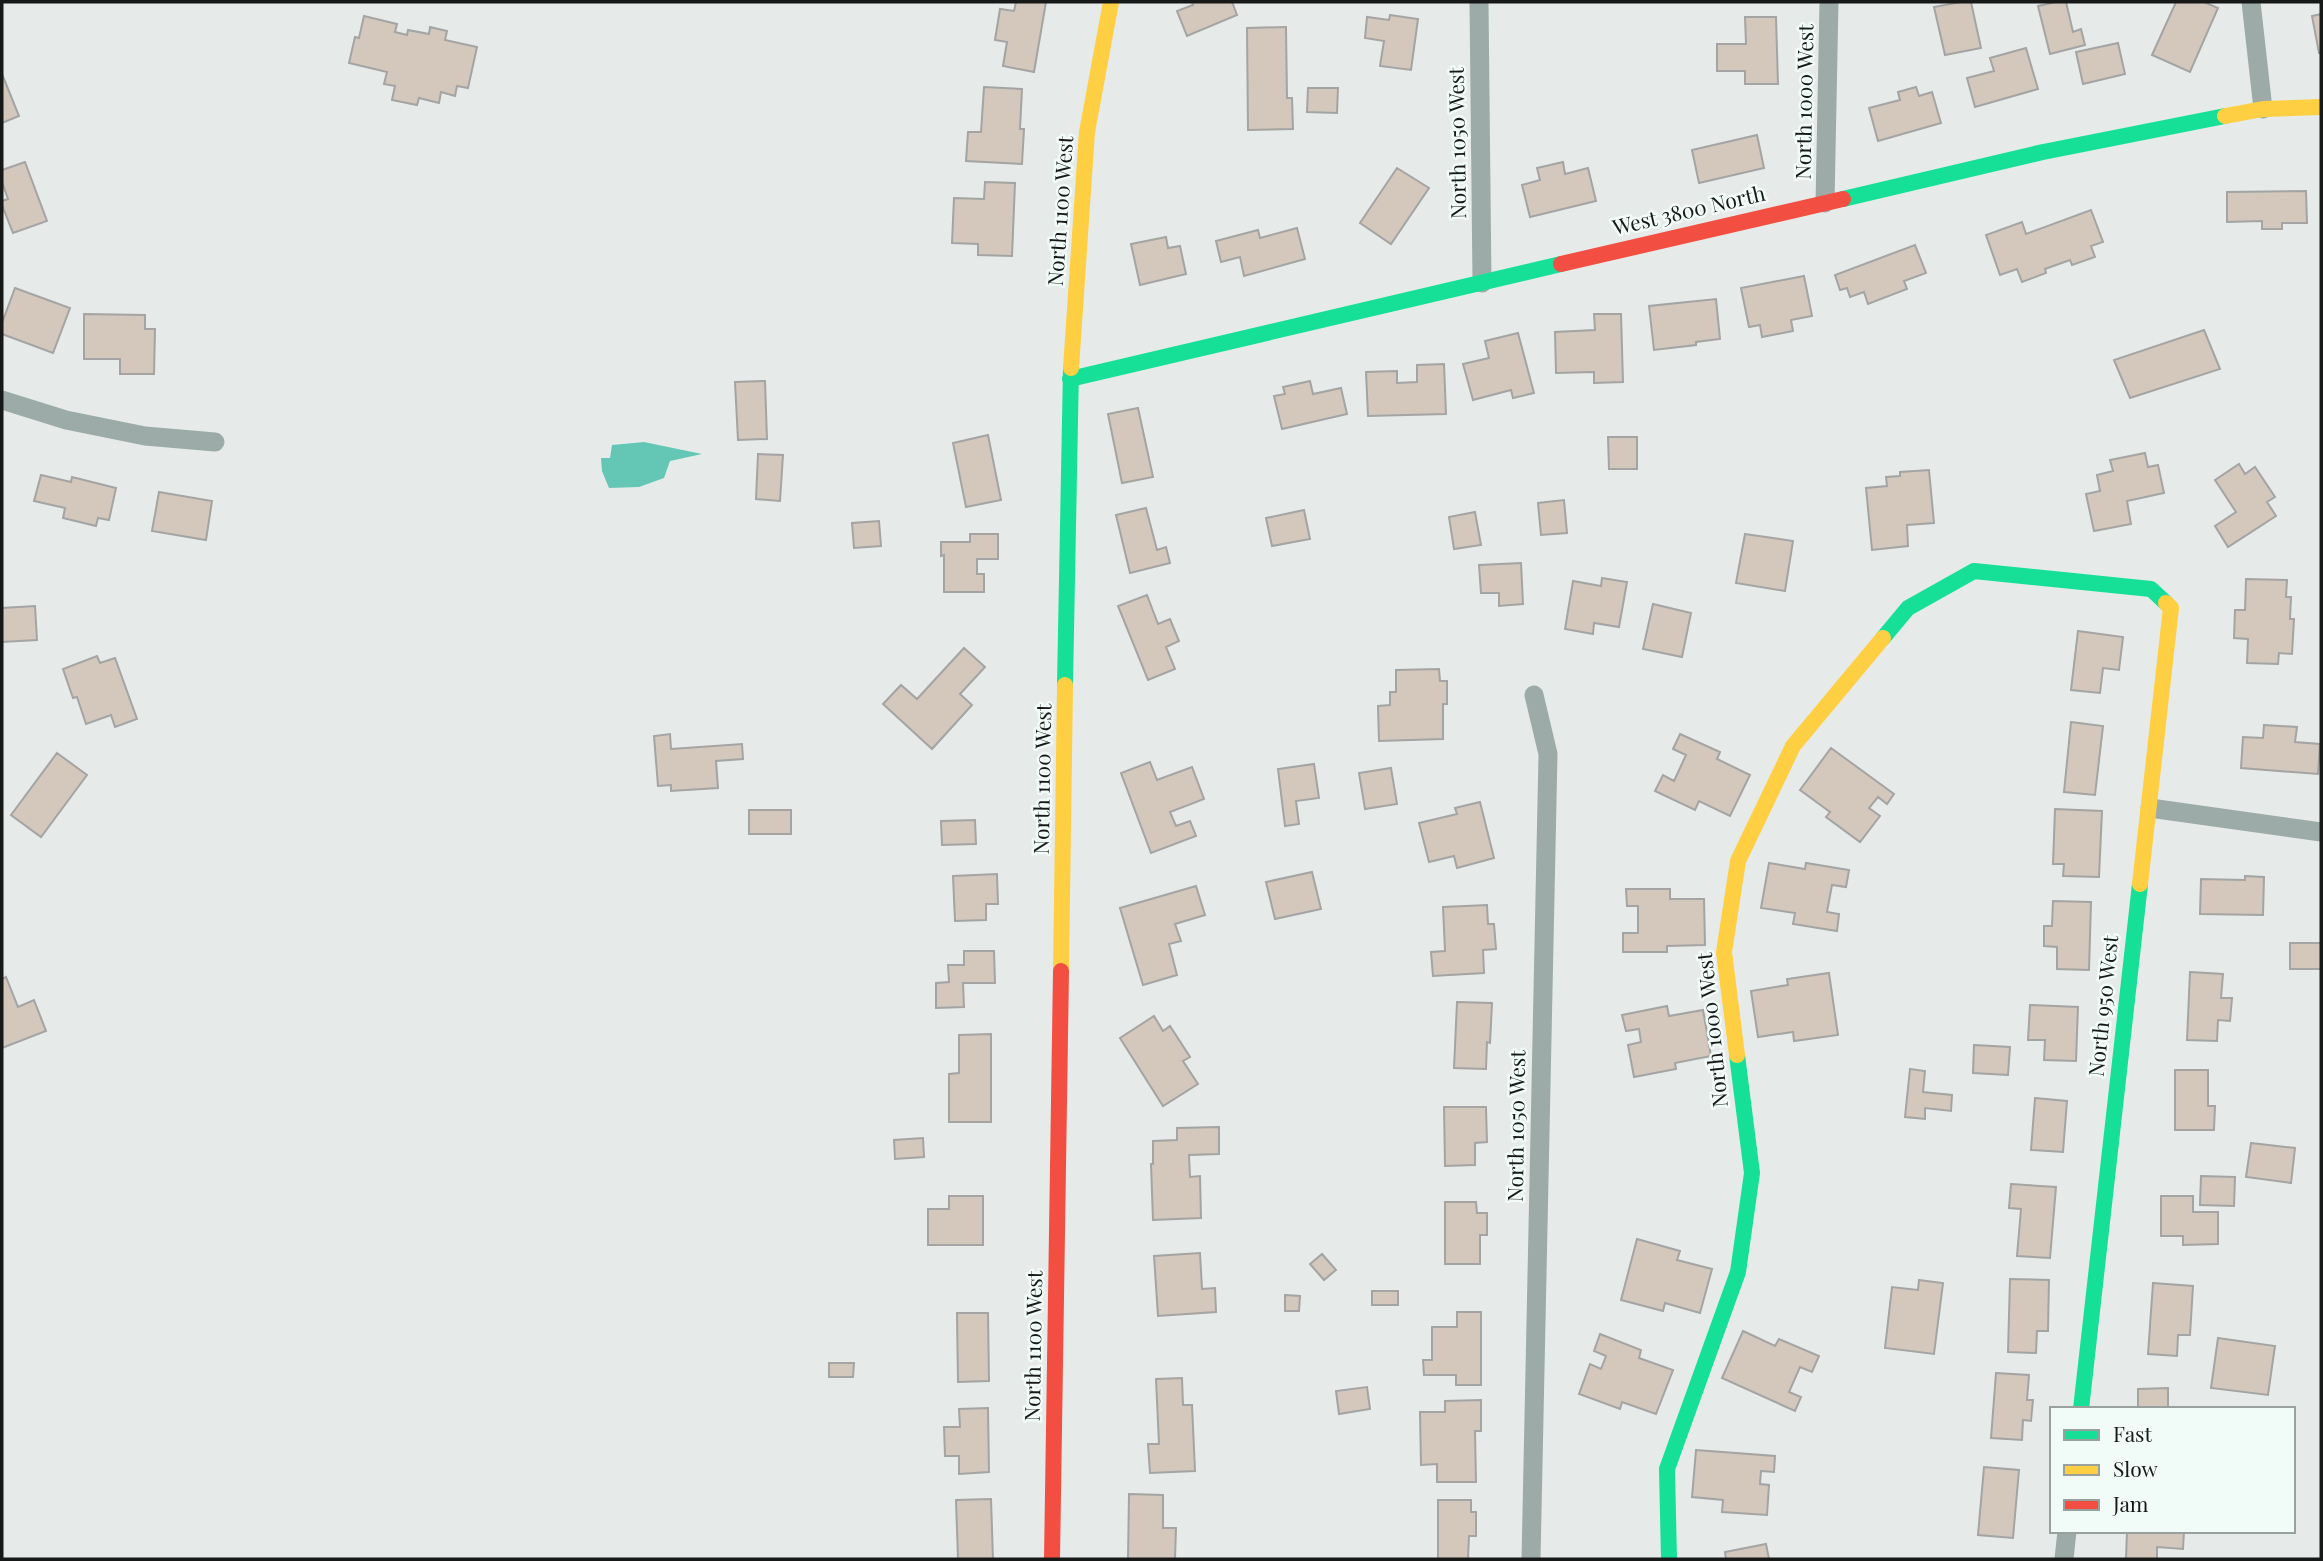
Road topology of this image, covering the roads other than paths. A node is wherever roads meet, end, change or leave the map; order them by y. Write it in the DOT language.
graph roads {
  1 [pos="1111,2"];
  2 [pos="1479,2"];
  3 [pos="1829,2"];
  4 [pos="2250,2"];
  5 [pos="2321,107"];
  6 [pos="2263,110"];
  7 [pos="1825,203"];
  8 [pos="1482,283"];
  9 [pos="1070,379"];
  10 [pos="2,400"];
  11 [pos="215,442"];
  12 [pos="2171,608"];
  13 [pos="1534,695"];
  14 [pos="2150,808"];
  15 [pos="2321,832"];
  16 [pos="2081,1407"];
  17 [pos="2067,1533"];
  18 [pos="1052,1559"];
  19 [pos="1531,1559"];
  20 [pos="1669,1559"];
  21 [pos="2064,1559"];
  1 -- 9 [label="street, North 1100 West"];
  2 -- 8 [label="street, North 1050 West"];
  3 -- 7 [label="street, North 1000 West"];
  4 -- 6 [label="street"];
  5 -- 6 [label="street, West 3800 North"];
  6 -- 7 [label="street, West 3800 North"];
  7 -- 8 [label="street, West 3800 North"];
  8 -- 9 [label="street, West 3800 North"];
  9 -- 18 [label="street, North 1100 West"];
  10 -- 11 [label="street"];
  12 -- 14 [label="street, North 950 West"];
  12 -- 20 [label="street, North 1000 West"];
  13 -- 19 [label="street, North 1050 West"];
  14 -- 15 [label="street"];
  14 -- 16 [label="street, North 950 West"];
  17 -- 21 [label="street"];
}
